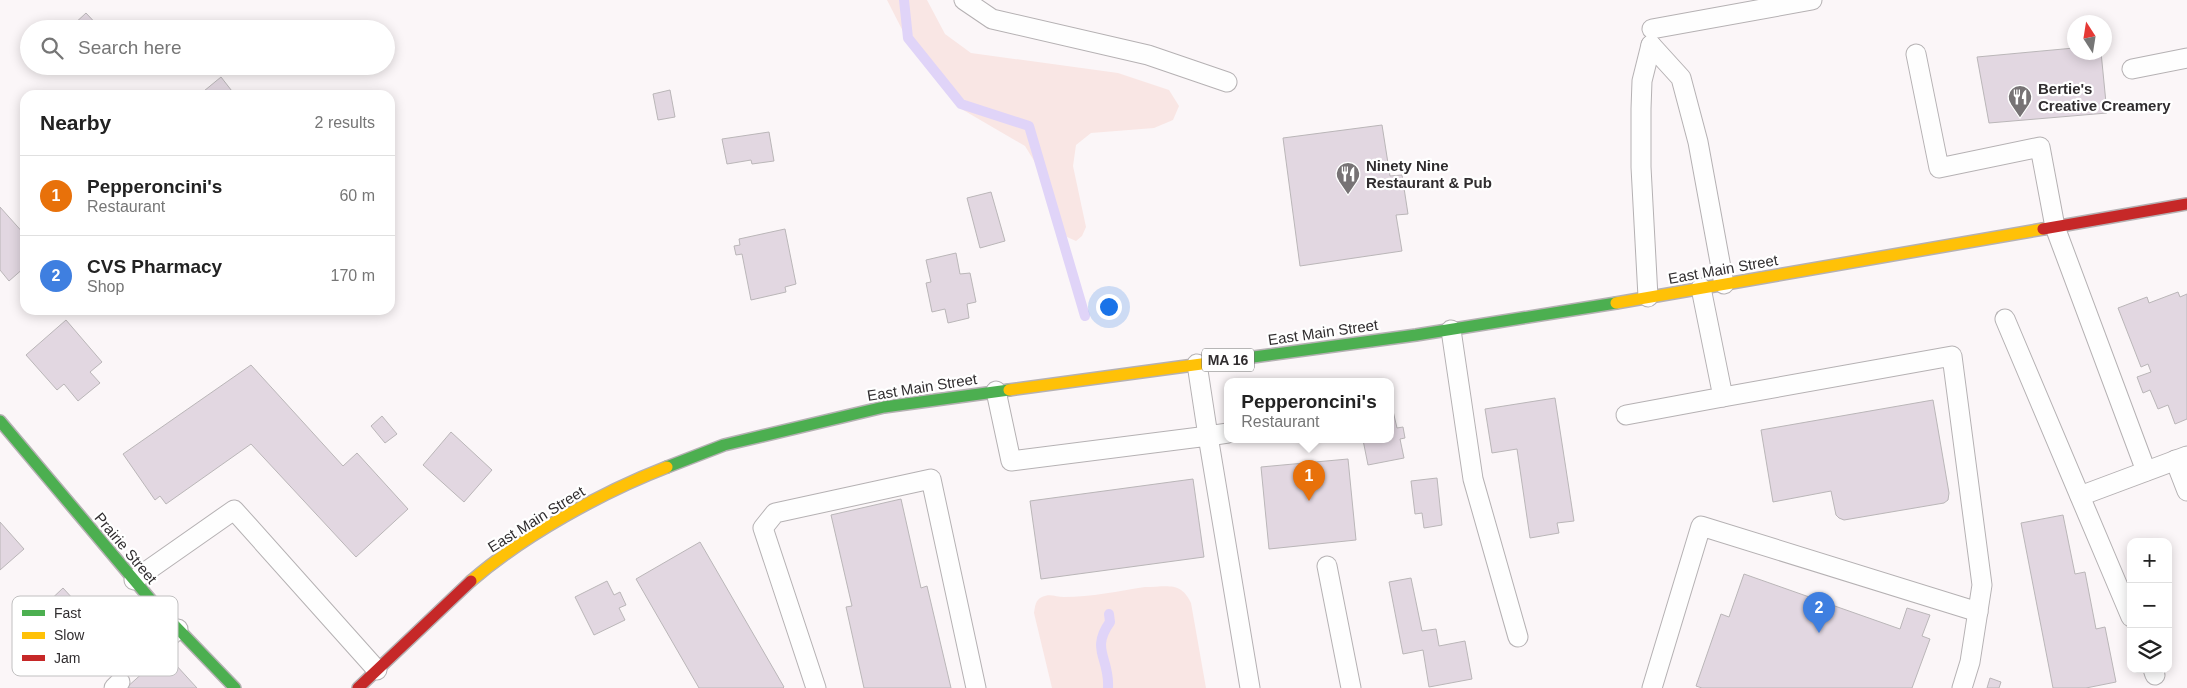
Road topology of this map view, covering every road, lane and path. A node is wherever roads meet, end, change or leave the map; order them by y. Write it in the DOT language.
graph roads {
  1 [pos="964,0"];
  2 [pos="1812,0"];
  3 [pos="1652,29"];
  4 [pos="1916,54"];
  5 [pos="2187,58"];
  6 [pos="2132,69"];
  7 [pos="1227,82"];
  8 [pos="2187,204"];
  9 [pos="2055,227"];
  10 [pos="1724,284"];
  11 [pos="1701,288"];
  12 [pos="1648,297"];
  13 [pos="2005,319"];
  14 [pos="1450,330"];
  15 [pos="1197,364"];
  16 [pos="996,391"];
  17 [pos="1723,397"];
  18 [pos="1626,415"];
  19 [pos="0,421"];
  20 [pos="1224,434"];
  21 [pos="1208,436"];
  22 [pos="2181,458"];
  23 [pos="2146,471"];
  24 [pos="2187,491"];
  25 [pos="2080,496"];
  26 [pos="1327,566"];
  27 [pos="134,580"];
  28 [pos="148,596"];
  29 [pos="2127,608"];
  30 [pos="1978,612"];
  31 [pos="178,629"];
  32 [pos="1518,637"];
  33 [pos="377,670"];
  34 [pos="234,688"];
  35 [pos="358,688"];
  36 [pos="816,688"];
  37 [pos="976,688"];
  38 [pos="1250,688"];
  39 [pos="1351,688"];
  40 [pos="1652,688"];
  41 [pos="1962,688"];
  1 -- 7 [label="lane"];
  2 -- 3 [label="lane"];
  4 -- 9 [label="lane"];
  5 -- 6 [label="lane"];
  8 -- 9 [label="main road, East Main Street / MA 16"];
  9 -- 10 [label="main road, East Main Street / MA 16"];
  9 -- 23 [label="lane"];
  10 -- 11 [label="main road, East Main Street / MA 16"];
  10 -- 12 [label="lane"];
  11 -- 12 [label="main road, East Main Street / MA 16"];
  11 -- 17 [label="lane"];
  12 -- 14 [label="main road, East Main Street / MA 16"];
  13 -- 25 [label="lane"];
  14 -- 15 [label="main road, East Main Street / MA 16"];
  14 -- 32 [label="lane"];
  15 -- 16 [label="main road, East Main Street / MA 16"];
  15 -- 21 [label="lane"];
  16 -- 21 [label="lane"];
  16 -- 33 [label="main road, East Main Street / MA 16"];
  17 -- 18 [label="lane"];
  17 -- 30 [label="lane"];
  19 -- 27 [label="main road, Prairie Street"];
  20 -- 21 [label="lane"];
  21 -- 38 [label="lane"];
  22 -- 23 [label="lane"];
  22 -- 24 [label="lane"];
  23 -- 25 [label="lane"];
  25 -- 29 [label="lane"];
  26 -- 39 [label="lane"];
  27 -- 28 [label="main road, Prairie Street"];
  27 -- 33 [label="lane"];
  30 -- 40 [label="lane"];
  30 -- 41 [label="lane"];
  31 -- 34 [label="main road, Prairie Street"];
  33 -- 35 [label="main road, East Main Street / MA 16"];
  36 -- 37 [label="lane"];
}
